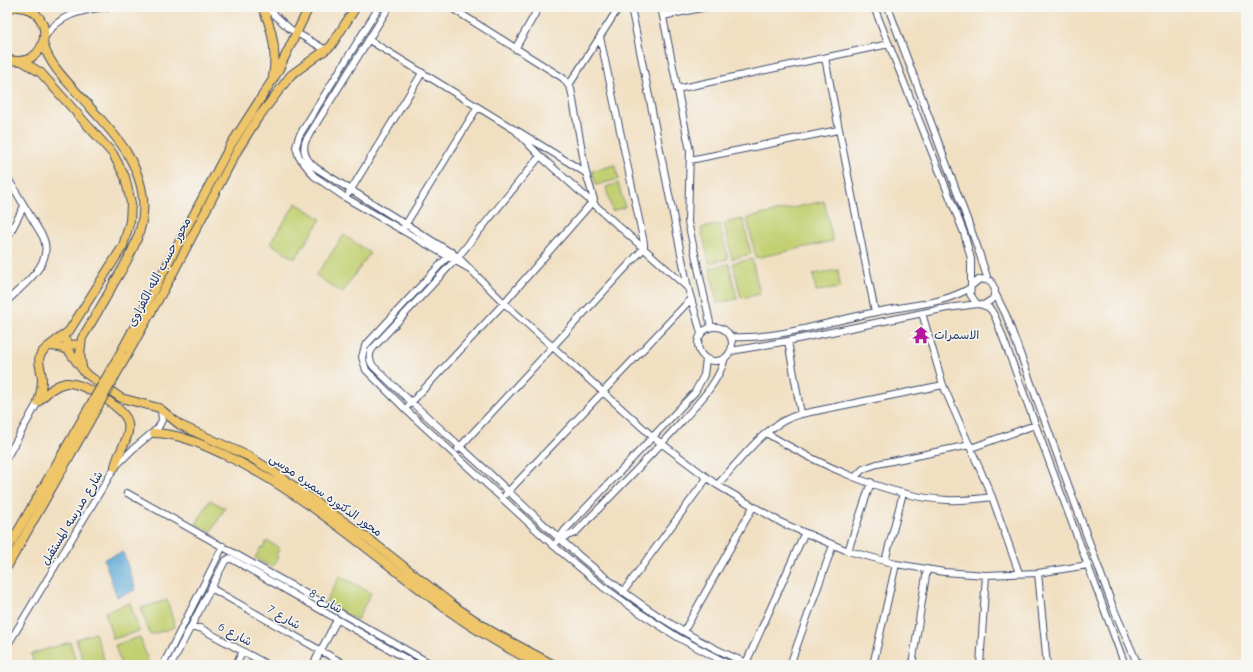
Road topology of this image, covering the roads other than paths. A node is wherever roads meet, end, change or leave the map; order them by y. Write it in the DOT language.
graph roads {
  1 [pos="15,7"];
  2 [pos="21,7"];
  3 [pos="106,7"];
  4 [pos="262,7"];
  5 [pos="266,7"];
  6 [pos="309,7"];
  7 [pos="356,7"];
  8 [pos="379,7"];
  9 [pos="389,7"];
  10 [pos="450,7"];
  11 [pos="464,7"];
  12 [pos="539,7"];
  13 [pos="619,7"];
  14 [pos="631,7"];
  15 [pos="661,7"];
  16 [pos="706,7"];
  17 [pos="874,7"];
  18 [pos="888,7"];
  19 [pos="7,9"];
  20 [pos="460,13"];
  21 [pos="663,16"];
  22 [pos="296,33"];
  23 [pos="600,37"];
  24 [pos="369,40"];
  25 [pos="44,41"];
  26 [pos="889,44"];
  27 [pos="515,49"];
  28 [pos="326,50"];
  29 [pos="825,58"];
  30 [pos="7,59"];
  31 [pos="22,61"];
  32 [pos="422,73"];
  33 [pos="272,81"];
  34 [pos="569,85"];
  35 [pos="677,89"];
  36 [pos="478,108"];
  37 [pos="928,114"];
  38 [pos="917,119"];
  39 [pos="515,130"];
  40 [pos="838,130"];
  41 [pos="302,155"];
  42 [pos="540,156"];
  43 [pos="690,160"];
  44 [pos="586,173"];
  45 [pos="7,177"];
  46 [pos="351,190"];
  47 [pos="346,198"];
  48 [pos="594,202"];
  49 [pos="24,206"];
  50 [pos="406,224"];
  51 [pos="402,230"];
  52 [pos="7,239"];
  53 [pos="644,248"];
  54 [pos="449,255"];
  55 [pos="456,259"];
  56 [pos="988,280"];
  57 [pos="970,287"];
  58 [pos="688,288"];
  59 [pos="995,293"];
  60 [pos="691,299"];
  61 [pos="7,301"];
  62 [pos="504,304"];
  63 [pos="982,304"];
  64 [pos="875,312"];
  65 [pos="922,313"];
  66 [pos="711,327"];
  67 [pos="701,333"];
  68 [pos="731,336"];
  69 [pos="62,337"];
  70 [pos="788,341"];
  71 [pos="80,344"];
  72 [pos="49,346"];
  73 [pos="553,348"];
  74 [pos="731,351"];
  75 [pos="124,353"];
  76 [pos="725,358"];
  77 [pos="706,359"];
  78 [pos="83,370"];
  79 [pos="943,385"];
  80 [pos="603,392"];
  81 [pos="38,402"];
  82 [pos="411,403"];
  83 [pos="405,409"];
  84 [pos="161,410"];
  85 [pos="801,414"];
  86 [pos="1035,425"];
  87 [pos="154,433"];
  88 [pos="766,433"];
  89 [pos="653,437"];
  90 [pos="662,443"];
  91 [pos="461,447"];
  92 [pos="971,447"];
  93 [pos="455,453"];
  94 [pos="7,458"];
  95 [pos="115,467"];
  96 [pos="855,477"];
  97 [pos="707,478"];
  98 [pos="871,482"];
  99 [pos="717,485"];
  100 [pos="508,492"];
  101 [pos="127,493"];
  102 [pos="903,493"];
  103 [pos="992,497"];
  104 [pos="502,498"];
  105 [pos="753,507"];
  106 [pos="804,534"];
  107 [pos="559,539"];
  108 [pos="833,545"];
  109 [pos="223,546"];
  110 [pos="554,546"];
  111 [pos="7,550"];
  112 [pos="848,551"];
  113 [pos="885,561"];
  114 [pos="896,564"];
  115 [pos="1088,565"];
  116 [pos="7,567"];
  117 [pos="592,568"];
  118 [pos="927,569"];
  119 [pos="1019,573"];
  120 [pos="1038,573"];
  121 [pos="587,574"];
  122 [pos="986,575"];
  123 [pos="211,588"];
  124 [pos="623,592"];
  125 [pos="1113,607"];
  126 [pos="1104,610"];
  127 [pos="337,620"];
  128 [pos="186,621"];
  129 [pos="191,626"];
  130 [pos="684,631"];
  131 [pos="7,646"];
  132 [pos="243,651"];
  133 [pos="320,651"];
  134 [pos="749,664"];
  135 [pos="163,665"];
  136 [pos="171,665"];
  137 [pos="236,665"];
  138 [pos="268,665"];
  139 [pos="312,665"];
  140 [pos="346,665"];
  141 [pos="417,665"];
  142 [pos="433,665"];
  143 [pos="540,665"];
  144 [pos="554,665"];
  145 [pos="730,665"];
  146 [pos="790,665"];
  147 [pos="873,665"];
  148 [pos="912,665"];
  149 [pos="980,665"];
  150 [pos="1047,665"];
  151 [pos="1125,665"];
  152 [pos="1138,665"];
  1 -- 19 [label="main road"];
  2 -- 25 [label="main road"];
  3 -- 25 [label="street"];
  4 -- 33 [label="main road"];
  5 -- 22 [label="street"];
  6 -- 22 [label="main road, محور حسب الله الكفراوى"];
  7 -- 28 [label="main road, محور حسب الله الكفراوى"];
  8 -- 41 [label="street"];
  9 -- 24 [label="street"];
  10 -- 20 [label="street"];
  11 -- 20 [label="street"];
  12 -- 27 [label="street"];
  13 -- 23 [label="street"];
  14 -- 58 [label="street"];
  15 -- 21 [label="street"];
  16 -- 21 [label="street"];
  17 -- 26 [label="street"];
  18 -- 37 [label="street"];
  20 -- 27 [label="street"];
  21 -- 35 [label="street"];
  22 -- 28 [label="street"];
  22 -- 33 [label="main road, محور حسب الله الكفراوى"];
  23 -- 34 [label="street"];
  23 -- 53 [label="street"];
  24 -- 32 [label="street"];
  24 -- 41 [label="street"];
  25 -- 31 [label="main road"];
  25 -- 71 [label="main road"];
  26 -- 29 [label="street"];
  26 -- 38 [label="street"];
  27 -- 34 [label="street"];
  28 -- 75 [label="main road, محور حسب الله الكفراوى"];
  29 -- 35 [label="street"];
  29 -- 40 [label="street"];
  30 -- 31 [label="main road"];
  31 -- 69 [label="main road"];
  32 -- 36 [label="street"];
  32 -- 46 [label="street"];
  33 -- 75 [label="main road, محور حسب الله الكفراوى"];
  34 -- 44 [label="street"];
  35 -- 43 [label="street"];
  36 -- 39 [label="street"];
  36 -- 50 [label="street"];
  37 -- 38 [label="street"];
  37 -- 56 [label="street"];
  38 -- 57 [label="street"];
  39 -- 42 [label="street"];
  39 -- 44 [label="street"];
  40 -- 43 [label="street"];
  40 -- 64 [label="street"];
  41 -- 46 [label="street"];
  41 -- 47 [label="street"];
  42 -- 48 [label="street"];
  42 -- 55 [label="street"];
  43 -- 66 [label="street"];
  44 -- 48 [label="street"];
  45 -- 49 [label="street"];
  46 -- 47 [label="street"];
  46 -- 50 [label="street"];
  47 -- 51 [label="street"];
  48 -- 53 [label="street"];
  48 -- 62 [label="street"];
  49 -- 52 [label="street"];
  49 -- 61 [label="street"];
  50 -- 51 [label="street"];
  50 -- 54 [label="street"];
  51 -- 54 [label="street"];
  53 -- 58 [label="street"];
  53 -- 73 [label="street"];
  54 -- 55 [label="street"];
  54 -- 83 [label="street"];
  55 -- 62 [label="street"];
  55 -- 82 [label="street"];
  56 -- 57 [label="street"];
  56 -- 59 [label="street"];
  57 -- 63 [label="street"];
  57 -- 64 [label="street"];
  58 -- 60 [label="street"];
  59 -- 63 [label="street"];
  59 -- 125 [label="street"];
  60 -- 67 [label="street"];
  60 -- 80 [label="street"];
  62 -- 73 [label="street"];
  62 -- 82 [label="street"];
  63 -- 65 [label="street"];
  63 -- 86 [label="street"];
  64 -- 68 [label="street"];
  65 -- 70 [label="street"];
  65 -- 79 [label="street"];
  66 -- 67 [label="street"];
  66 -- 68 [label="street"];
  67 -- 77 [label="street"];
  68 -- 74 [label="street"];
  69 -- 71 [label="main road"];
  69 -- 72 [label="main road"];
  70 -- 74 [label="street"];
  70 -- 85 [label="street"];
  71 -- 78 [label="main road"];
  72 -- 78 [label="main road, محور الدكتوره سميره موسى"];
  72 -- 81 [label="main road"];
  73 -- 80 [label="street"];
  73 -- 91 [label="street"];
  74 -- 76 [label="street"];
  75 -- 111 [label="main road, محور حسب الله الكفراوى, bridge"];
  75 -- 116 [label="main road, محور حسب الله الكفراوى, bridge"];
  76 -- 77 [label="street"];
  76 -- 90 [label="street"];
  77 -- 89 [label="street"];
  78 -- 84 [label="main road, محور الدكتوره سميره موسى"];
  79 -- 85 [label="street"];
  79 -- 92 [label="street"];
  80 -- 89 [label="street"];
  80 -- 100 [label="street"];
  81 -- 94 [label="street"];
  81 -- 95 [label="main road"];
  82 -- 83 [label="street"];
  82 -- 91 [label="street"];
  83 -- 93 [label="street"];
  84 -- 87 [label="street"];
  84 -- 144 [label="main road, محور الدكتوره سميره موسى"];
  85 -- 88 [label="street"];
  86 -- 92 [label="street"];
  86 -- 115 [label="street"];
  87 -- 95 [label="street, شارع مدرسه المستقبل"];
  87 -- 143 [label="main road, محور الدكتوره سميره موسى"];
  88 -- 96 [label="street"];
  88 -- 99 [label="street"];
  89 -- 90 [label="street"];
  89 -- 107 [label="street"];
  90 -- 97 [label="street"];
  90 -- 107 [label="street"];
  91 -- 93 [label="street"];
  91 -- 100 [label="street"];
  92 -- 96 [label="street"];
  92 -- 103 [label="street"];
  93 -- 104 [label="street"];
  95 -- 131 [label="street, شارع مدرسه المستقبل"];
  96 -- 98 [label="street"];
  97 -- 99 [label="street"];
  97 -- 124 [label="street"];
  98 -- 102 [label="street"];
  98 -- 112 [label="street"];
  99 -- 105 [label="street"];
  100 -- 104 [label="street"];
  100 -- 107 [label="street"];
  101 -- 109 [label="street"];
  102 -- 103 [label="street"];
  102 -- 113 [label="street"];
  103 -- 119 [label="street"];
  104 -- 110 [label="street"];
  105 -- 106 [label="street"];
  105 -- 130 [label="street"];
  106 -- 108 [label="street"];
  106 -- 134 [label="street"];
  107 -- 110 [label="street"];
  107 -- 117 [label="street"];
  108 -- 112 [label="street"];
  108 -- 146 [label="street"];
  109 -- 128 [label="street"];
  109 -- 142 [label="street"];
  110 -- 121 [label="street"];
  112 -- 113 [label="street"];
  113 -- 114 [label="street"];
  114 -- 118 [label="street"];
  114 -- 147 [label="street"];
  115 -- 120 [label="street"];
  115 -- 126 [label="street"];
  117 -- 121 [label="street"];
  117 -- 124 [label="street"];
  118 -- 122 [label="street"];
  118 -- 148 [label="street"];
  119 -- 120 [label="street"];
  119 -- 122 [label="street"];
  120 -- 150 [label="street"];
  121 -- 145 [label="street"];
  122 -- 149 [label="street"];
  123 -- 127 [label="street, شارع 8"];
  123 -- 129 [label="street"];
  123 -- 133 [label="street, شارع 7"];
  124 -- 130 [label="street"];
  125 -- 126 [label="street"];
  125 -- 152 [label="street"];
  126 -- 151 [label="street"];
  127 -- 133 [label="street"];
  127 -- 141 [label="street, شارع 8"];
  128 -- 129 [label="street, شارع 6"];
  128 -- 135 [label="street"];
  129 -- 132 [label="street, شارع 6"];
  129 -- 136 [label="street"];
  130 -- 134 [label="street"];
  132 -- 137 [label="street"];
  132 -- 138 [label="street, شارع 6"];
  133 -- 139 [label="street"];
  133 -- 140 [label="street, شارع 7"];
}
